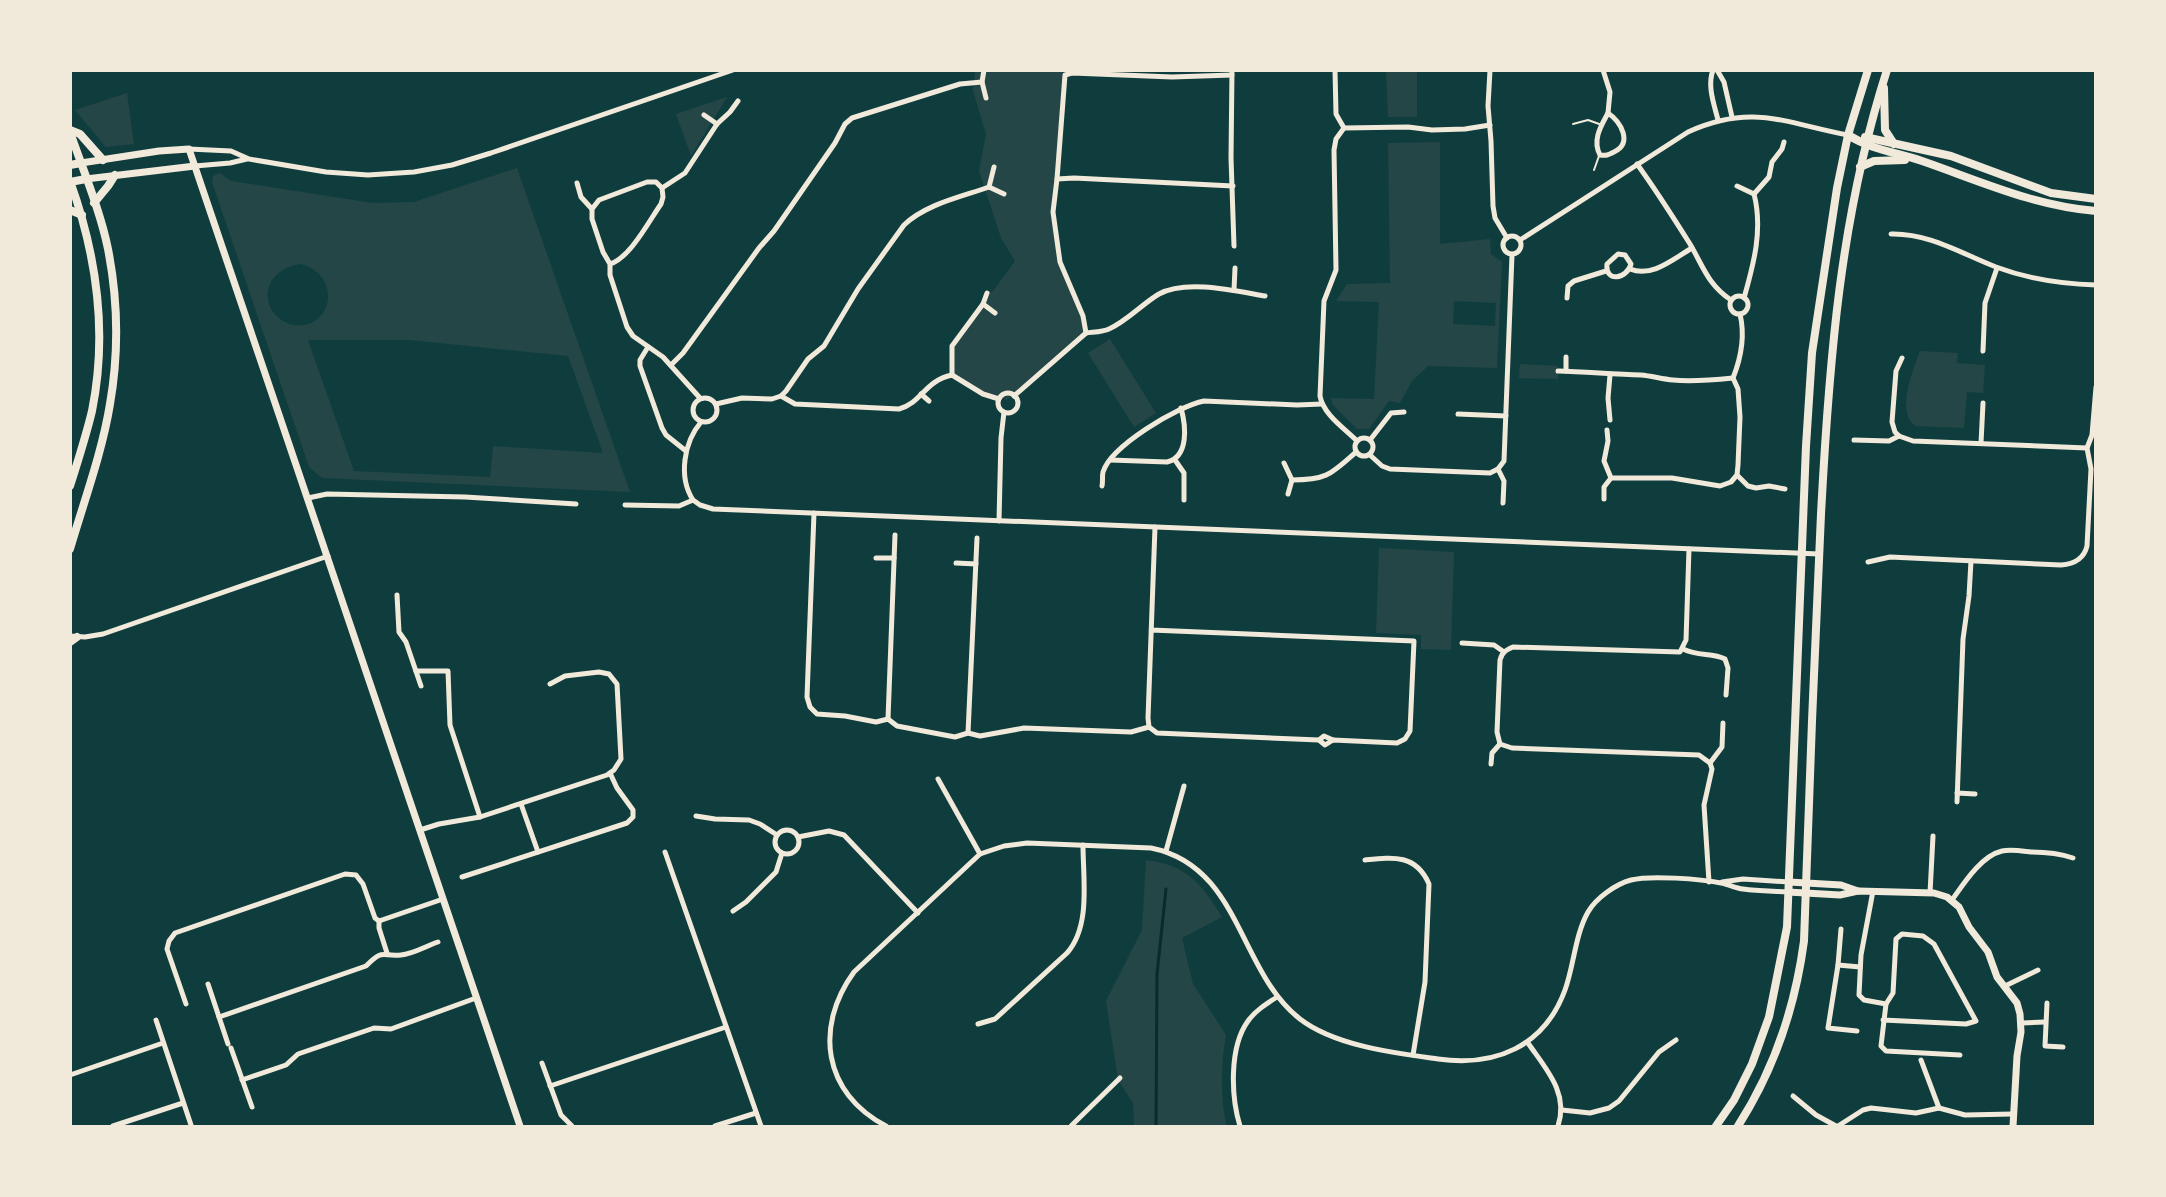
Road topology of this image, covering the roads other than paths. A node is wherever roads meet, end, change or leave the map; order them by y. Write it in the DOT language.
graph roads {
  1 [pos="734,70"];
  2 [pos="984,70"];
  3 [pos="1335,70"];
  4 [pos="1490,70"];
  5 [pos="1603,70"];
  6 [pos="1715,70"];
  7 [pos="1868,70"];
  8 [pos="723,72"];
  9 [pos="1232,73"];
  10 [pos="1886,74"];
  11 [pos="982,82"];
  12 [pos="986,98"];
  13 [pos="738,101"];
  14 [pos="1608,113"];
  15 [pos="704,115"];
  16 [pos="1732,117"];
  17 [pos="1718,120"];
  18 [pos="717,124"];
  19 [pos="1573,124"];
  20 [pos="1490,125"];
  21 [pos="1602,125"];
  22 [pos="1344,128"];
  23 [pos="70,131"];
  24 [pos="1848,135"];
  25 [pos="1784,142"];
  26 [pos="1866,142"];
  27 [pos="1894,144"];
  28 [pos="189,149"];
  29 [pos="1600,155"];
  30 [pos="249,159"];
  31 [pos="1916,159"];
  32 [pos="103,160"];
  33 [pos="81,163"];
  34 [pos="1637,164"];
  35 [pos="70,165"];
  36 [pos="195,166"];
  37 [pos="994,167"];
  38 [pos="1860,167"];
  39 [pos="1593,170"];
  40 [pos="115,175"];
  41 [pos="86,179"];
  42 [pos="1057,180"];
  43 [pos="71,182"];
  44 [pos="577,183"];
  45 [pos="1233,186"];
  46 [pos="1737,186"];
  47 [pos="989,187"];
  48 [pos="662,188"];
  49 [pos="1004,194"];
  50 [pos="1754,194"];
  51 [pos="2096,199"];
  52 [pos="94,203"];
  53 [pos="592,209"];
  54 [pos="70,210"];
  55 [pos="2096,211"];
  56 [pos="82,215"];
  57 [pos="1891,234"];
  58 [pos="1507,237"];
  59 [pos="1520,240"];
  60 [pos="1234,246"];
  61 [pos="1692,248"];
  62 [pos="1512,255"];
  63 [pos="610,264"];
  64 [pos="1235,268"];
  65 [pos="1997,268"];
  66 [pos="1630,269"];
  67 [pos="1606,271"];
  68 [pos="2096,285"];
  69 [pos="1234,290"];
  70 [pos="987,294"];
  71 [pos="1265,296"];
  72 [pos="1744,297"];
  73 [pos="1567,298"];
  74 [pos="1731,300"];
  75 [pos="983,304"];
  76 [pos="995,313"];
  77 [pos="1740,314"];
  78 [pos="1086,333"];
  79 [pos="648,347"];
  80 [pos="1983,351"];
  81 [pos="1566,357"];
  82 [pos="1902,358"];
  83 [pos="671,365"];
  84 [pos="1558,371"];
  85 [pos="1566,371"];
  86 [pos="952,375"];
  87 [pos="1610,375"];
  88 [pos="1733,378"];
  89 [pos="2096,387"];
  90 [pos="921,394"];
  91 [pos="781,396"];
  92 [pos="1014,396"];
  93 [pos="700,398"];
  94 [pos="999,399"];
  95 [pos="929,401"];
  96 [pos="1983,403"];
  97 [pos="716,404"];
  98 [pos="1322,404"];
  99 [pos="1181,408"];
  100 [pos="1004,412"];
  101 [pos="1404,412"];
  102 [pos="1458,414"];
  103 [pos="1506,416"];
  104 [pos="1610,420"];
  105 [pos="701,422"];
  106 [pos="1607,430"];
  107 [pos="1899,436"];
  108 [pos="1370,440"];
  109 [pos="1854,440"];
  110 [pos="1357,441"];
  111 [pos="1981,443"];
  112 [pos="2087,448"];
  113 [pos="686,451"];
  114 [pos="1356,452"];
  115 [pos="1370,455"];
  116 [pos="1110,460"];
  117 [pos="1175,460"];
  118 [pos="1284,463"];
  119 [pos="1498,469"];
  120 [pos="1737,475"];
  121 [pos="1611,478"];
  122 [pos="1292,480"];
  123 [pos="70,486"];
  124 [pos="1102,486"];
  125 [pos="1785,489"];
  126 [pos="1288,494"];
  127 [pos="308,498"];
  128 [pos="1604,499"];
  129 [pos="693,500"];
  130 [pos="1184,500"];
  131 [pos="1503,503"];
  132 [pos="576,504"];
  133 [pos="625,505"];
  134 [pos="814,513"];
  135 [pos="999,521"];
  136 [pos="1155,527"];
  137 [pos="895,535"];
  138 [pos="977,538"];
  139 [pos="70,549"];
  140 [pos="1689,549"];
  141 [pos="1801,553"];
  142 [pos="1819,554"];
  143 [pos="328,556"];
  144 [pos="876,558"];
  145 [pos="894,558"];
  146 [pos="1971,561"];
  147 [pos="956,562"];
  148 [pos="1868,562"];
  149 [pos="976,564"];
  150 [pos="397,595"];
  151 [pos="1151,630"];
  152 [pos="72,637"];
  153 [pos="1462,643"];
  154 [pos="1683,648"];
  155 [pos="1504,651"];
  156 [pos="416,671"];
  157 [pos="550,684"];
  158 [pos="421,686"];
  159 [pos="1726,695"];
  160 [pos="888,719"];
  161 [pos="1723,723"];
  162 [pos="1149,727"];
  163 [pos="968,733"];
  164 [pos="1500,744"];
  165 [pos="1710,763"];
  166 [pos="1491,764"];
  167 [pos="610,772"];
  168 [pos="938,779"];
  169 [pos="1184,786"];
  170 [pos="1957,793"];
  171 [pos="1975,794"];
  172 [pos="1957,802"];
  173 [pos="521,804"];
  174 [pos="696,816"];
  175 [pos="480,817"];
  176 [pos="420,830"];
  177 [pos="777,835"];
  178 [pos="1933,836"];
  179 [pos="798,837"];
  180 [pos="1083,845"];
  181 [pos="1166,851"];
  182 [pos="538,852"];
  183 [pos="665,852"];
  184 [pos="782,853"];
  185 [pos="980,854"];
  186 [pos="2073,858"];
  187 [pos="1365,860"];
  188 [pos="462,877"];
  189 [pos="1709,882"];
  190 [pos="1789,882"];
  191 [pos="1720,883"];
  192 [pos="1806,883"];
  193 [pos="1858,891"];
  194 [pos="1873,891"];
  195 [pos="1788,892"];
  196 [pos="1806,893"];
  197 [pos="1930,893"];
  198 [pos="443,899"];
  199 [pos="1952,900"];
  200 [pos="733,911"];
  201 [pos="918,913"];
  202 [pos="379,921"];
  203 [pos="1841,929"];
  204 [pos="438,942"];
  205 [pos="387,953"];
  206 [pos="1838,965"];
  207 [pos="1860,967"];
  208 [pos="2038,970"];
  209 [pos="208,984"];
  210 [pos="2005,986"];
  211 [pos="1276,997"];
  212 [pos="476,998"];
  213 [pos="186,1004"];
  214 [pos="1886,1004"];
  215 [pos="2047,1004"];
  216 [pos="219,1017"];
  217 [pos="156,1020"];
  218 [pos="1883,1020"];
  219 [pos="2045,1022"];
  220 [pos="2022,1023"];
  221 [pos="978,1024"];
  222 [pos="726,1027"];
  223 [pos="1857,1030"];
  224 [pos="1676,1040"];
  225 [pos="163,1043"];
  226 [pos="1528,1043"];
  227 [pos="2063,1047"];
  228 [pos="1413,1055"];
  229 [pos="1960,1055"];
  230 [pos="1921,1060"];
  231 [pos="542,1063"];
  232 [pos="70,1075"];
  233 [pos="1120,1078"];
  234 [pos="242,1080"];
  235 [pos="550,1086"];
  236 [pos="1793,1096"];
  237 [pos="183,1103"];
  238 [pos="252,1107"];
  239 [pos="1939,1108"];
  240 [pos="1562,1110"];
  241 [pos="756,1113"];
  242 [pos="2013,1114"];
  243 [pos="191,1125"];
  244 [pos="113,1126"];
  245 [pos="520,1126"];
  246 [pos="572,1126"];
  247 [pos="715,1126"];
  248 [pos="761,1126"];
  249 [pos="886,1126"];
  250 [pos="1071,1126"];
  251 [pos="1240,1126"];
  252 [pos="1558,1126"];
  253 [pos="1716,1126"];
  254 [pos="1738,1126"];
  255 [pos="1837,1126"];
  256 [pos="2013,1126"];
  1 -- 8 [label="street"];
  2 -- 11 [label="street"];
  3 -- 22 [label="street"];
  4 -- 20 [label="street"];
  5 -- 14 [label="street"];
  6 -- 16 [label="street"];
  6 -- 17 [label="street"];
  7 -- 24 [label="main road"];
  8 -- 30 [label="street"];
  9 -- 42 [label="street"];
  9 -- 45 [label="street"];
  10 -- 26 [label="main road"];
  10 -- 27 [label="main road"];
  11 -- 12 [label="street"];
  11 -- 83 [label="street"];
  13 -- 18 [label="street"];
  14 -- 21 [label="street"];
  14 -- 29 [label="street"];
  15 -- 18 [label="street"];
  16 -- 17 [label="street"];
  16 -- 24 [label="street"];
  17 -- 34 [label="street"];
  18 -- 48 [label="street"];
  19 -- 21 [label="lane"];
  20 -- 22 [label="street"];
  20 -- 58 [label="street"];
  21 -- 29 [label="street"];
  22 -- 98 [label="street"];
  23 -- 32 [label="main road"];
  23 -- 33 [label="main road"];
  24 -- 26 [label="main road"];
  24 -- 141 [label="main road"];
  25 -- 50 [label="street"];
  26 -- 27 [label="main road"];
  26 -- 31 [label="main road"];
  26 -- 38 [label="main road"];
  27 -- 51 [label="main road"];
  28 -- 30 [label="street"];
  28 -- 32 [label="street"];
  28 -- 36 [label="street"];
  29 -- 39 [label="lane"];
  30 -- 36 [label="street"];
  31 -- 38 [label="main road"];
  31 -- 55 [label="main road"];
  32 -- 33 [label="street"];
  33 -- 35 [label="main road"];
  33 -- 41 [label="main road"];
  34 -- 59 [label="street"];
  34 -- 61 [label="street"];
  36 -- 40 [label="street"];
  36 -- 127 [label="street"];
  37 -- 47 [label="street"];
  38 -- 142 [label="main road"];
  40 -- 41 [label="street"];
  40 -- 52 [label="main road"];
  41 -- 43 [label="main road"];
  41 -- 52 [label="main road"];
  42 -- 45 [label="street"];
  42 -- 78 [label="street"];
  43 -- 56 [label="main road"];
  44 -- 53 [label="street"];
  45 -- 60 [label="street"];
  46 -- 50 [label="street"];
  47 -- 49 [label="street"];
  47 -- 91 [label="street"];
  48 -- 53 [label="street"];
  48 -- 63 [label="street"];
  50 -- 72 [label="street"];
  52 -- 139 [label="main road"];
  53 -- 63 [label="street"];
  54 -- 56 [label="main road"];
  56 -- 123 [label="main road"];
  57 -- 65 [label="street"];
  58 -- 59 [label="street"];
  58 -- 62 [label="street"];
  59 -- 62 [label="street"];
  61 -- 66 [label="street"];
  61 -- 74 [label="street"];
  62 -- 103 [label="street"];
  63 -- 79 [label="street"];
  64 -- 69 [label="street"];
  65 -- 68 [label="street"];
  65 -- 80 [label="street"];
  66 -- 67 [label="street"];
  66 -- 67 [label="street"];
  67 -- 73 [label="street"];
  69 -- 71 [label="street"];
  69 -- 78 [label="street"];
  70 -- 75 [label="street"];
  72 -- 74 [label="street"];
  72 -- 77 [label="street"];
  74 -- 77 [label="street"];
  75 -- 76 [label="street"];
  75 -- 86 [label="street"];
  77 -- 88 [label="street"];
  78 -- 92 [label="street"];
  79 -- 83 [label="street"];
  79 -- 113 [label="street"];
  81 -- 85 [label="street"];
  82 -- 107 [label="street"];
  83 -- 93 [label="street"];
  84 -- 85 [label="street"];
  85 -- 87 [label="street"];
  86 -- 90 [label="street"];
  86 -- 94 [label="street"];
  87 -- 88 [label="street"];
  87 -- 104 [label="street"];
  88 -- 120 [label="street"];
  89 -- 112 [label="street"];
  90 -- 91 [label="street"];
  90 -- 95 [label="street"];
  91 -- 97 [label="street"];
  92 -- 94 [label="street"];
  92 -- 100 [label="street"];
  93 -- 97 [label="street"];
  93 -- 105 [label="street"];
  94 -- 100 [label="street"];
  96 -- 111 [label="street"];
  97 -- 105 [label="street"];
  98 -- 99 [label="street"];
  98 -- 110 [label="street"];
  99 -- 116 [label="street"];
  99 -- 117 [label="street"];
  100 -- 135 [label="street"];
  101 -- 108 [label="street"];
  102 -- 103 [label="street"];
  103 -- 119 [label="street"];
  105 -- 113 [label="street"];
  106 -- 121 [label="street"];
  107 -- 109 [label="street"];
  107 -- 111 [label="street"];
  108 -- 110 [label="street"];
  108 -- 115 [label="street"];
  110 -- 114 [label="street"];
  111 -- 112 [label="street"];
  112 -- 146 [label="street"];
  113 -- 129 [label="street"];
  114 -- 115 [label="street"];
  114 -- 122 [label="street"];
  115 -- 119 [label="street"];
  116 -- 117 [label="street"];
  116 -- 124 [label="street"];
  117 -- 130 [label="street"];
  118 -- 122 [label="street"];
  119 -- 131 [label="street"];
  120 -- 121 [label="street"];
  120 -- 125 [label="street"];
  121 -- 128 [label="street"];
  122 -- 126 [label="street"];
  127 -- 132 [label="street"];
  127 -- 143 [label="street"];
  129 -- 133 [label="street"];
  129 -- 134 [label="street"];
  134 -- 135 [label="street"];
  134 -- 160 [label="street"];
  135 -- 136 [label="street"];
  136 -- 140 [label="street"];
  136 -- 151 [label="street"];
  137 -- 145 [label="street"];
  138 -- 149 [label="street"];
  140 -- 141 [label="street"];
  140 -- 154 [label="street"];
  141 -- 142 [label="street"];
  141 -- 190 [label="main road"];
  142 -- 192 [label="main road"];
  143 -- 152 [label="street"];
  143 -- 176 [label="street"];
  144 -- 145 [label="street"];
  145 -- 160 [label="street"];
  146 -- 148 [label="street"];
  146 -- 170 [label="street"];
  147 -- 149 [label="street"];
  149 -- 163 [label="street"];
  150 -- 156 [label="street"];
  151 -- 162 [label="street"];
  151 -- 162 [label="street"];
  153 -- 155 [label="street"];
  154 -- 155 [label="street"];
  154 -- 159 [label="street"];
  155 -- 164 [label="street"];
  156 -- 158 [label="street"];
  156 -- 175 [label="street"];
  157 -- 167 [label="street"];
  160 -- 163 [label="street"];
  161 -- 165 [label="street"];
  162 -- 163 [label="street"];
  164 -- 165 [label="street"];
  164 -- 166 [label="street"];
  165 -- 189 [label="street"];
  167 -- 173 [label="street"];
  167 -- 182 [label="street"];
  168 -- 185 [label="street"];
  169 -- 181 [label="street"];
  170 -- 171 [label="street"];
  170 -- 172 [label="street"];
  173 -- 175 [label="street"];
  173 -- 182 [label="street"];
  174 -- 177 [label="street"];
  175 -- 176 [label="street"];
  176 -- 198 [label="street"];
  177 -- 179 [label="street"];
  177 -- 184 [label="street"];
  178 -- 197 [label="street"];
  179 -- 184 [label="street"];
  179 -- 201 [label="street"];
  180 -- 181 [label="street"];
  180 -- 185 [label="street"];
  180 -- 221 [label="street"];
  181 -- 211 [label="street"];
  182 -- 188 [label="street"];
  183 -- 222 [label="street"];
  184 -- 200 [label="street"];
  185 -- 201 [label="street"];
  186 -- 199 [label="street"];
  187 -- 228 [label="street"];
  189 -- 191 [label="street"];
  189 -- 226 [label="street"];
  190 -- 191 [label="street"];
  190 -- 192 [label="street"];
  190 -- 195 [label="main road"];
  191 -- 195 [label="street"];
  192 -- 193 [label="street"];
  192 -- 196 [label="main road"];
  193 -- 194 [label="street"];
  193 -- 196 [label="street"];
  194 -- 197 [label="street"];
  194 -- 207 [label="street"];
  195 -- 196 [label="street"];
  195 -- 253 [label="main road"];
  196 -- 254 [label="main road"];
  197 -- 199 [label="street"];
  198 -- 202 [label="street"];
  198 -- 212 [label="street"];
  199 -- 210 [label="street"];
  201 -- 249 [label="street"];
  202 -- 205 [label="street"];
  202 -- 213 [label="street"];
  203 -- 206 [label="street"];
  204 -- 205 [label="street"];
  205 -- 216 [label="street"];
  206 -- 207 [label="street"];
  206 -- 223 [label="street"];
  207 -- 214 [label="street"];
  208 -- 210 [label="street"];
  209 -- 216 [label="street"];
  210 -- 220 [label="street"];
  211 -- 228 [label="street"];
  211 -- 251 [label="street"];
  212 -- 234 [label="street"];
  212 -- 245 [label="street"];
  214 -- 218 [label="street"];
  214 -- 218 [label="street"];
  215 -- 219 [label="street"];
  216 -- 234 [label="street"];
  217 -- 225 [label="street"];
  218 -- 229 [label="street"];
  219 -- 220 [label="street"];
  219 -- 227 [label="street"];
  220 -- 242 [label="street"];
  222 -- 235 [label="street"];
  222 -- 241 [label="street"];
  224 -- 240 [label="street"];
  225 -- 232 [label="street"];
  225 -- 237 [label="street"];
  226 -- 228 [label="street"];
  226 -- 240 [label="street"];
  230 -- 239 [label="street"];
  231 -- 235 [label="street"];
  233 -- 250 [label="street"];
  234 -- 238 [label="street"];
  235 -- 246 [label="street"];
  236 -- 255 [label="street"];
  237 -- 243 [label="street"];
  237 -- 244 [label="street"];
  239 -- 242 [label="street"];
  239 -- 255 [label="street"];
  240 -- 252 [label="street"];
  241 -- 247 [label="street"];
  241 -- 248 [label="street"];
  242 -- 256 [label="street"];
}
